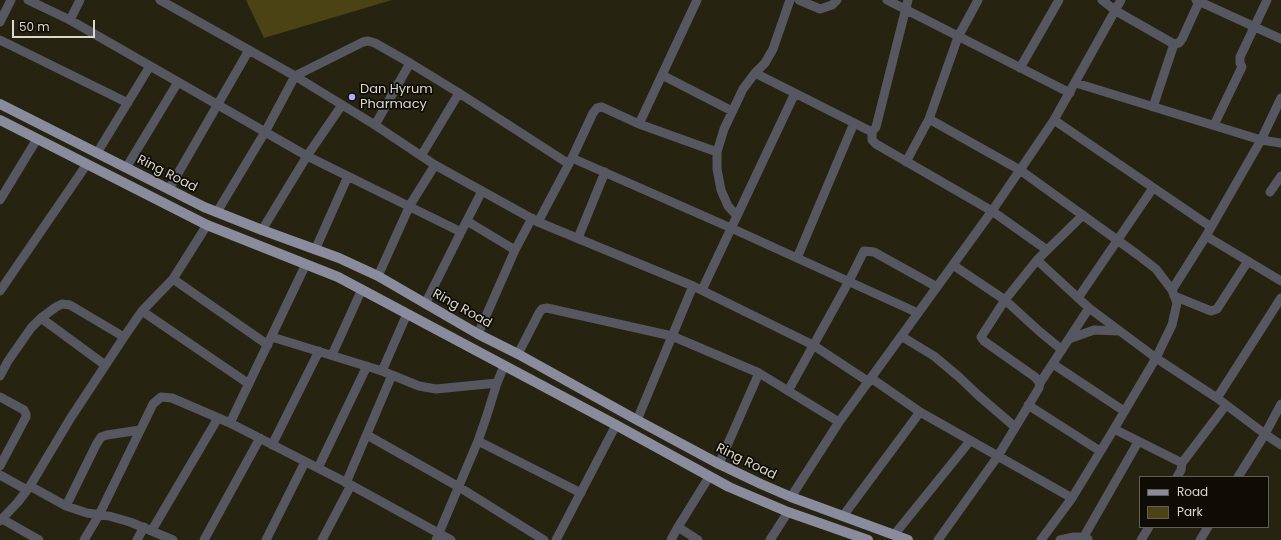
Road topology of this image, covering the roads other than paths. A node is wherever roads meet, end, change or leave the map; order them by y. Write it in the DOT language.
graph roads {
  1 [pos="11,0"];
  2 [pos="28,0"];
  3 [pos="80,0"];
  4 [pos="160,0"];
  5 [pos="697,0"];
  6 [pos="790,0"];
  7 [pos="799,0"];
  8 [pos="837,0"];
  9 [pos="887,0"];
  10 [pos="908,0"];
  11 [pos="978,0"];
  12 [pos="1059,0"];
  13 [pos="1102,0"];
  14 [pos="1121,0"];
  15 [pos="1267,0"];
  16 [pos="1198,1"];
  17 [pos="905,9"];
  18 [pos="1116,10"];
  19 [pos="70,20"];
  20 [pos="0,22"];
  21 [pos="1254,26"];
  22 [pos="958,37"];
  23 [pos="1281,39"];
  24 [pos="0,40"];
  25 [pos="1174,44"];
  26 [pos="249,50"];
  27 [pos="410,63"];
  28 [pos="150,66"];
  29 [pos="1020,68"];
  30 [pos="755,73"];
  31 [pos="662,75"];
  32 [pos="295,76"];
  33 [pos="178,82"];
  34 [pos="1076,83"];
  35 [pos="459,93"];
  36 [pos="795,93"];
  37 [pos="1070,93"];
  38 [pos="1281,98"];
  39 [pos="128,103"];
  40 [pos="0,104"];
  41 [pos="218,104"];
  42 [pos="342,104"];
  43 [pos="1153,106"];
  44 [pos="732,111"];
  45 [pos="929,119"];
  46 [pos="0,120"];
  47 [pos="1054,120"];
  48 [pos="854,123"];
  49 [pos="639,124"];
  50 [pos="375,125"];
  51 [pos="1214,125"];
  52 [pos="265,132"];
  53 [pos="872,132"];
  54 [pos="37,139"];
  55 [pos="1261,140"];
  56 [pos="1281,143"];
  57 [pos="717,152"];
  58 [pos="97,154"];
  59 [pos="307,156"];
  60 [pos="421,156"];
  61 [pos="570,161"];
  62 [pos="906,162"];
  63 [pos="86,164"];
  64 [pos="435,165"];
  65 [pos="126,168"];
  66 [pos="1020,170"];
  67 [pos="605,172"];
  68 [pos="348,176"];
  69 [pos="1281,176"];
  70 [pos="1153,188"];
  71 [pos="169,189"];
  72 [pos="482,191"];
  73 [pos="1270,192"];
  74 [pos="0,200"];
  75 [pos="410,205"];
  76 [pos="992,211"];
  77 [pos="217,212"];
  78 [pos="737,216"];
  79 [pos="1083,216"];
  80 [pos="535,220"];
  81 [pos="466,221"];
  82 [pos="207,225"];
  83 [pos="1211,227"];
  84 [pos="731,228"];
  85 [pos="262,230"];
  86 [pos="461,232"];
  87 [pos="1206,236"];
  88 [pos="578,238"];
  89 [pos="1118,241"];
  90 [pos="315,250"];
  91 [pos="515,250"];
  92 [pos="1047,250"];
  93 [pos="797,258"];
  94 [pos="1037,260"];
  95 [pos="1248,261"];
  96 [pos="306,264"];
  97 [pos="953,265"];
  98 [pos="378,276"];
  99 [pos="173,279"];
  100 [pos="849,281"];
  101 [pos="1281,281"];
  102 [pos="693,286"];
  103 [pos="936,287"];
  104 [pos="362,290"];
  105 [pos="702,290"];
  106 [pos="0,291"];
  107 [pos="1173,293"];
  108 [pos="1078,298"];
  109 [pos="1281,298"];
  110 [pos="1005,300"];
  111 [pos="426,304"];
  112 [pos="1089,308"];
  113 [pos="142,311"];
  114 [pos="918,312"];
  115 [pos="407,314"];
  116 [pos="41,318"];
  117 [pos="1120,331"];
  118 [pos="478,334"];
  119 [pos="672,336"];
  120 [pos="901,336"];
  121 [pos="124,337"];
  122 [pos="1069,339"];
  123 [pos="270,341"];
  124 [pos="813,345"];
  125 [pos="1062,350"];
  126 [pos="319,351"];
  127 [pos="518,354"];
  128 [pos="332,355"];
  129 [pos="1156,358"];
  130 [pos="1053,364"];
  131 [pos="105,365"];
  132 [pos="367,366"];
  133 [pos="504,366"];
  134 [pos="382,371"];
  135 [pos="759,373"];
  136 [pos="392,375"];
  137 [pos="0,376"];
  138 [pos="870,380"];
  139 [pos="1040,382"];
  140 [pos="497,383"];
  141 [pos="249,384"];
  142 [pos="788,390"];
  143 [pos="0,397"];
  144 [pos="1217,398"];
  145 [pos="1281,404"];
  146 [pos="1028,405"];
  147 [pos="1226,405"];
  148 [pos="1124,411"];
  149 [pos="920,412"];
  150 [pos="218,418"];
  151 [pos="637,420"];
  152 [pos="839,422"];
  153 [pos="230,423"];
  154 [pos="616,425"];
  155 [pos="1015,427"];
  156 [pos="1114,429"];
  157 [pos="140,430"];
  158 [pos="1265,434"];
  159 [pos="367,435"];
  160 [pos="260,438"];
  161 [pos="478,441"];
  162 [pos="970,441"];
  163 [pos="1138,442"];
  164 [pos="1281,444"];
  165 [pos="272,445"];
  166 [pos="1100,451"];
  167 [pos="998,456"];
  168 [pos="305,462"];
  169 [pos="1182,463"];
  170 [pos="720,464"];
  171 [pos="0,466"];
  172 [pos="318,468"];
  173 [pos="0,475"];
  174 [pos="1178,476"];
  175 [pos="1239,476"];
  176 [pos="709,477"];
  177 [pos="348,484"];
  178 [pos="459,487"];
  179 [pos="29,488"];
  180 [pos="581,492"];
  181 [pos="791,497"];
  182 [pos="1072,498"];
  183 [pos="66,506"];
  184 [pos="788,512"];
  185 [pos="99,514"];
  186 [pos="843,516"];
  187 [pos="1,520"];
  188 [pos="678,527"];
  189 [pos="148,528"];
  190 [pos="1147,528"];
  191 [pos="1207,528"];
  192 [pos="894,534"];
  193 [pos="438,537"];
  194 [pos="1042,539"];
  195 [pos="1085,539"];
  196 [pos="39,540"];
  197 [pos="84,540"];
  198 [pos="137,540"];
  199 [pos="173,540"];
  200 [pos="204,540"];
  201 [pos="266,540"];
  202 [pos="322,540"];
  203 [pos="451,540"];
  204 [pos="544,540"];
  205 [pos="556,540"];
  206 [pos="671,540"];
  207 [pos="698,540"];
  208 [pos="770,540"];
  209 [pos="868,540"];
  210 [pos="908,540"];
  211 [pos="938,540"];
  212 [pos="1057,540"];
  213 [pos="1060,540"];
  214 [pos="1141,540"];
  215 [pos="1200,540"];
  1 -- 20 [label="street"];
  2 -- 19 [label="street"];
  3 -- 19 [label="street"];
  4 -- 26 [label="street"];
  5 -- 31 [label="street"];
  6 -- 30 [label="street"];
  7 -- 8 [label="street"];
  9 -- 17 [label="street"];
  10 -- 17 [label="street"];
  11 -- 22 [label="street"];
  12 -- 29 [label="street"];
  13 -- 18 [label="street"];
  14 -- 18 [label="street"];
  15 -- 21 [label="street"];
  16 -- 21 [label="street"];
  16 -- 25 [label="street"];
  17 -- 22 [label="street"];
  17 -- 53 [label="street"];
  18 -- 25 [label="street"];
  18 -- 34 [label="street"];
  19 -- 28 [label="street"];
  21 -- 23 [label="street"];
  21 -- 51 [label="street"];
  22 -- 29 [label="street"];
  22 -- 45 [label="street"];
  24 -- 39 [label="street"];
  25 -- 43 [label="street"];
  26 -- 32 [label="street"];
  26 -- 41 [label="street"];
  27 -- 32 [label="street"];
  27 -- 35 [label="street"];
  27 -- 50 [label="street"];
  28 -- 33 [label="street"];
  28 -- 39 [label="street"];
  29 -- 37 [label="street"];
  30 -- 36 [label="street"];
  30 -- 44 [label="street"];
  31 -- 44 [label="street"];
  31 -- 49 [label="street"];
  32 -- 42 [label="street"];
  32 -- 52 [label="street"];
  33 -- 41 [label="street"];
  33 -- 65 [label="street"];
  34 -- 37 [label="street"];
  34 -- 43 [label="street"];
  35 -- 60 [label="street"];
  35 -- 61 [label="street"];
  36 -- 48 [label="street"];
  36 -- 78 [label="street"];
  37 -- 47 [label="street"];
  38 -- 55 [label="street"];
  39 -- 58 [label="street"];
  40 -- 58 [label="main road, Ring Road"];
  41 -- 52 [label="street"];
  41 -- 71 [label="street"];
  42 -- 50 [label="street"];
  42 -- 59 [label="street"];
  43 -- 51 [label="street"];
  44 -- 57 [label="street"];
  45 -- 62 [label="street"];
  45 -- 66 [label="street"];
  46 -- 54 [label="main road"];
  47 -- 66 [label="street"];
  47 -- 70 [label="street"];
  48 -- 53 [label="street"];
  48 -- 93 [label="street"];
  49 -- 57 [label="street"];
  49 -- 61 [label="street"];
  50 -- 60 [label="street"];
  51 -- 55 [label="street"];
  52 -- 59 [label="street"];
  52 -- 77 [label="street"];
  53 -- 62 [label="street"];
  54 -- 63 [label="main road"];
  54 -- 74 [label="street"];
  55 -- 56 [label="street"];
  55 -- 83 [label="street"];
  57 -- 78 [label="street"];
  58 -- 65 [label="main road, Ring Road"];
  59 -- 68 [label="street"];
  59 -- 85 [label="street"];
  60 -- 64 [label="street"];
  61 -- 67 [label="street"];
  61 -- 80 [label="street"];
  62 -- 76 [label="street"];
  63 -- 82 [label="main road"];
  63 -- 106 [label="street"];
  64 -- 72 [label="street"];
  64 -- 75 [label="street"];
  65 -- 71 [label="main road, Ring Road"];
  66 -- 76 [label="street"];
  66 -- 79 [label="street"];
  67 -- 84 [label="street"];
  67 -- 88 [label="street"];
  68 -- 75 [label="street"];
  68 -- 90 [label="street"];
  69 -- 73 [label="street"];
  70 -- 83 [label="street"];
  70 -- 89 [label="street"];
  71 -- 77 [label="main road, Ring Road"];
  72 -- 80 [label="street"];
  72 -- 81 [label="street"];
  75 -- 86 [label="street"];
  75 -- 98 [label="street"];
  76 -- 92 [label="street"];
  76 -- 97 [label="street"];
  77 -- 85 [label="main road, Ring Road"];
  78 -- 84 [label="street"];
  79 -- 89 [label="street"];
  79 -- 92 [label="street"];
  80 -- 88 [label="street"];
  80 -- 91 [label="street"];
  81 -- 86 [label="street"];
  81 -- 91 [label="street"];
  82 -- 96 [label="main road"];
  82 -- 99 [label="street"];
  83 -- 87 [label="street"];
  84 -- 93 [label="street"];
  84 -- 105 [label="street"];
  85 -- 90 [label="main road, Ring Road"];
  86 -- 111 [label="street"];
  87 -- 95 [label="street"];
  87 -- 107 [label="street"];
  88 -- 102 [label="street"];
  89 -- 107 [label="street"];
  89 -- 108 [label="street"];
  90 -- 98 [label="main road, Ring Road"];
  91 -- 118 [label="street"];
  92 -- 94 [label="street"];
  93 -- 100 [label="street"];
  94 -- 108 [label="street"];
  94 -- 110 [label="street"];
  95 -- 101 [label="street"];
  95 -- 107 [label="street"];
  96 -- 104 [label="main road"];
  96 -- 123 [label="street"];
  97 -- 103 [label="street"];
  97 -- 110 [label="street"];
  98 -- 111 [label="main road, Ring Road"];
  99 -- 113 [label="street"];
  99 -- 123 [label="street"];
  100 -- 103 [label="street"];
  100 -- 114 [label="street"];
  100 -- 124 [label="street"];
  102 -- 105 [label="street"];
  102 -- 119 [label="street"];
  103 -- 114 [label="street"];
  104 -- 115 [label="main road"];
  104 -- 128 [label="street"];
  105 -- 124 [label="street"];
  107 -- 129 [label="street"];
  108 -- 112 [label="street"];
  109 -- 144 [label="street"];
  110 -- 125 [label="street"];
  110 -- 139 [label="street"];
  111 -- 118 [label="main road, Ring Road"];
  112 -- 117 [label="street"];
  112 -- 122 [label="street"];
  113 -- 121 [label="street"];
  113 -- 141 [label="street"];
  114 -- 120 [label="street"];
  115 -- 133 [label="main road"];
  115 -- 134 [label="street"];
  116 -- 121 [label="street"];
  116 -- 131 [label="street"];
  116 -- 137 [label="street"];
  117 -- 122 [label="street"];
  117 -- 129 [label="street"];
  118 -- 127 [label="main road, Ring Road"];
  119 -- 127 [label="street"];
  119 -- 135 [label="street"];
  119 -- 151 [label="street"];
  120 -- 138 [label="street"];
  120 -- 155 [label="street"];
  121 -- 131 [label="street"];
  122 -- 125 [label="street"];
  123 -- 126 [label="street"];
  123 -- 141 [label="street"];
  124 -- 138 [label="street"];
  124 -- 142 [label="street"];
  125 -- 130 [label="street"];
  126 -- 128 [label="street"];
  126 -- 165 [label="street"];
  127 -- 151 [label="main road, Ring Road"];
  128 -- 132 [label="street"];
  129 -- 144 [label="street"];
  129 -- 148 [label="street"];
  130 -- 139 [label="street"];
  130 -- 148 [label="street"];
  131 -- 179 [label="street"];
  132 -- 134 [label="street"];
  132 -- 172 [label="street"];
  133 -- 140 [label="street"];
  133 -- 154 [label="main road"];
  134 -- 136 [label="street"];
  135 -- 142 [label="street"];
  135 -- 170 [label="street"];
  136 -- 140 [label="street"];
  136 -- 159 [label="street"];
  138 -- 149 [label="street"];
  138 -- 152 [label="street"];
  139 -- 146 [label="street"];
  140 -- 161 [label="street"];
  141 -- 153 [label="street"];
  142 -- 152 [label="street"];
  143 -- 171 [label="street"];
  144 -- 147 [label="street"];
  145 -- 158 [label="street"];
  146 -- 155 [label="street"];
  146 -- 166 [label="street"];
  147 -- 158 [label="street"];
  147 -- 169 [label="street"];
  148 -- 156 [label="street"];
  149 -- 162 [label="street"];
  149 -- 186 [label="street"];
  150 -- 153 [label="street"];
  150 -- 157 [label="street"];
  150 -- 189 [label="street"];
  151 -- 170 [label="main road, Ring Road"];
  152 -- 181 [label="street"];
  153 -- 160 [label="street"];
  154 -- 176 [label="main road"];
  154 -- 180 [label="street"];
  155 -- 167 [label="street"];
  156 -- 163 [label="street"];
  156 -- 166 [label="street"];
  157 -- 183 [label="street"];
  157 -- 185 [label="street"];
  158 -- 164 [label="street"];
  158 -- 175 [label="street"];
  159 -- 177 [label="street"];
  159 -- 178 [label="street"];
  160 -- 165 [label="street"];
  160 -- 200 [label="street"];
  161 -- 178 [label="street"];
  161 -- 180 [label="street"];
  162 -- 167 [label="street"];
  162 -- 192 [label="street"];
  163 -- 169 [label="street"];
  163 -- 195 [label="street"];
  165 -- 168 [label="street"];
  166 -- 182 [label="street"];
  167 -- 182 [label="street"];
  167 -- 211 [label="street"];
  168 -- 172 [label="street"];
  168 -- 201 [label="street"];
  169 -- 174 [label="street"];
  170 -- 181 [label="main road, Ring Road"];
  172 -- 177 [label="street"];
  173 -- 179 [label="street"];
  176 -- 184 [label="main road"];
  176 -- 188 [label="street"];
  177 -- 193 [label="street"];
  177 -- 202 [label="street"];
  178 -- 193 [label="street"];
  178 -- 204 [label="street"];
  179 -- 183 [label="street"];
  179 -- 187 [label="street"];
  180 -- 205 [label="street"];
  181 -- 186 [label="main road, Ring Road"];
  182 -- 194 [label="street"];
  183 -- 185 [label="street"];
  184 -- 208 [label="street"];
  184 -- 209 [label="main road"];
  185 -- 189 [label="street"];
  185 -- 197 [label="street"];
  186 -- 192 [label="main road, Ring Road"];
  187 -- 196 [label="street"];
  188 -- 206 [label="street"];
  188 -- 207 [label="street"];
  189 -- 198 [label="street"];
  189 -- 199 [label="street"];
  190 -- 214 [label="street"];
  191 -- 215 [label="street"];
  192 -- 210 [label="main road, Ring Road"];
  193 -- 203 [label="street"];
  194 -- 212 [label="street"];
  195 -- 213 [label="street"];
}
